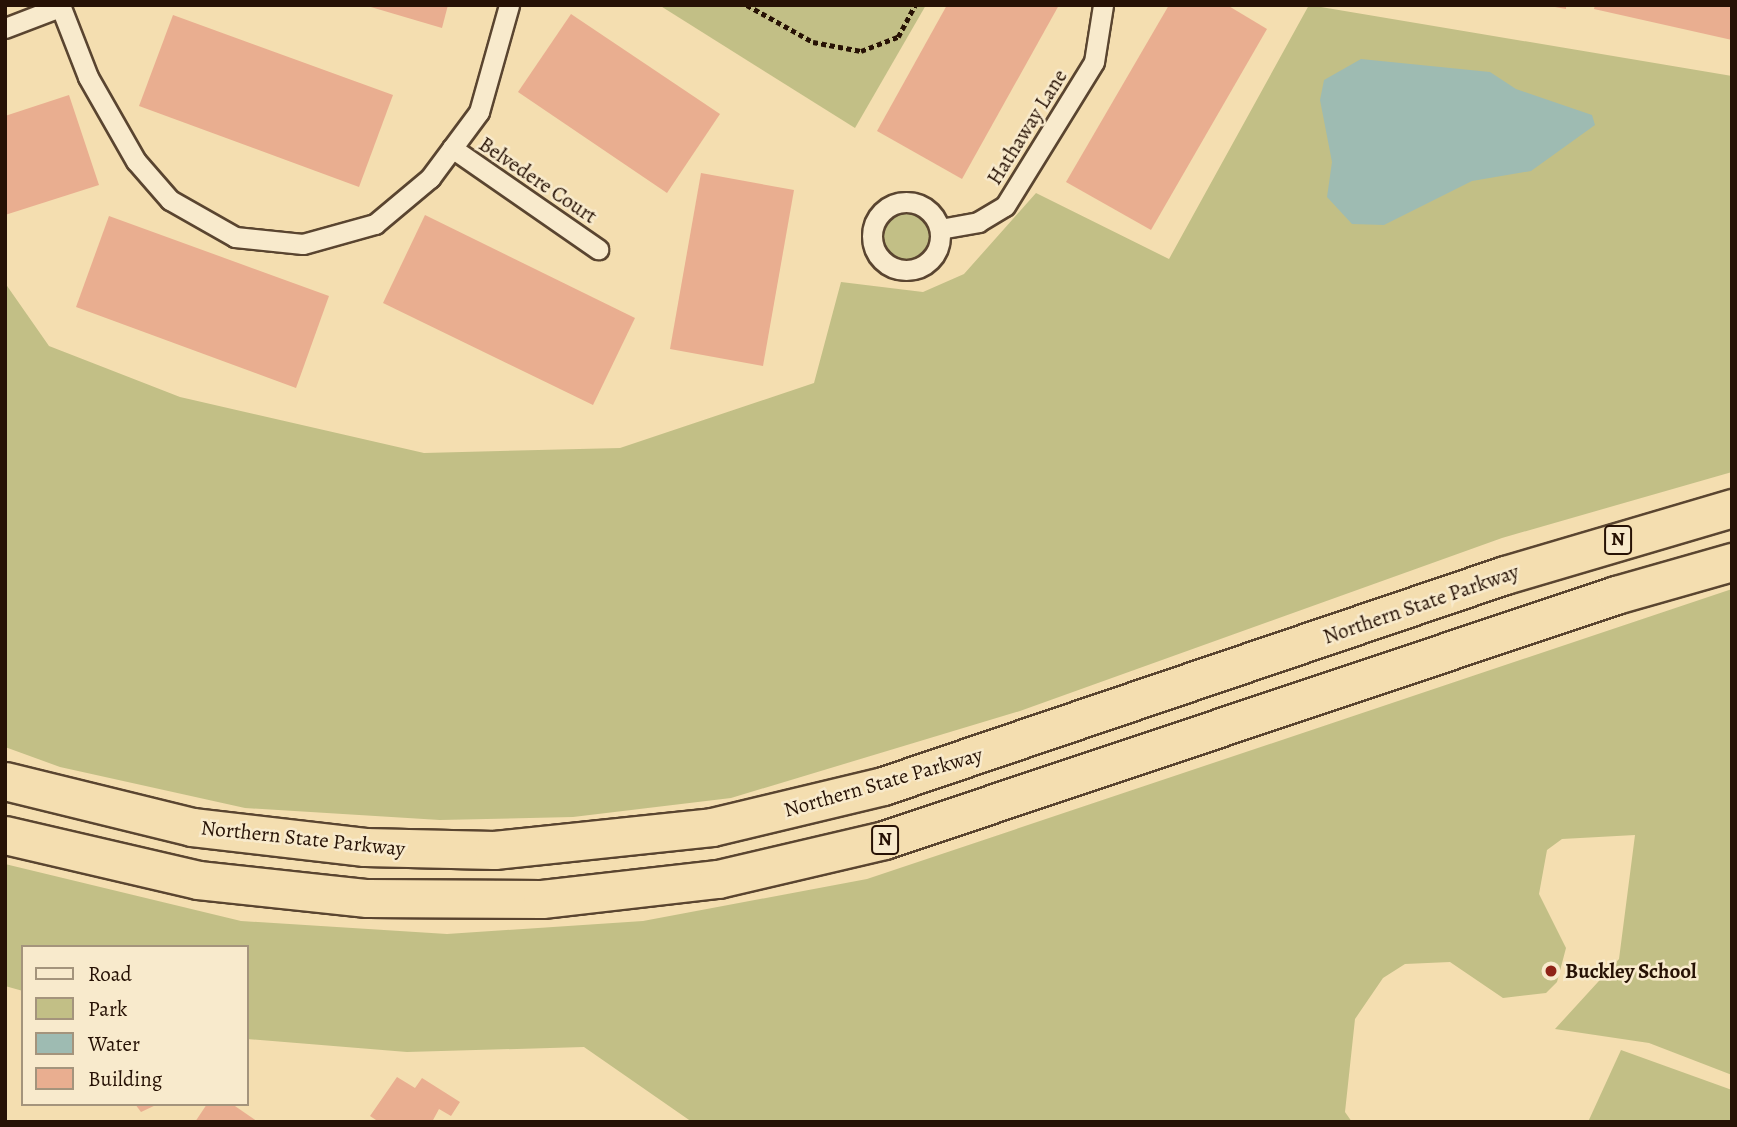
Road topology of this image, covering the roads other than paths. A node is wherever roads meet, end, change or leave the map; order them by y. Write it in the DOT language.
graph roads {
  1 [pos="509,5"];
  2 [pos="1103,5"];
  3 [pos="60,6"];
  4 [pos="5,27"];
  5 [pos="452,148"];
  6 [pos="940,229"];
  7 [pos="598,249"];
  8 [pos="1732,508"];
  9 [pos="1732,562"];
  10 [pos="5,781"];
  11 [pos="5,835"];
  1 -- 5 [label="street"];
  2 -- 6 [label="street, Hathaway Lane"];
  3 -- 4 [label="street"];
  3 -- 5 [label="street"];
  5 -- 7 [label="street, Belvedere Court"];
  8 -- 10 [label="highway, Northern State Parkway / N"];
  9 -- 11 [label="highway, N"];
}
